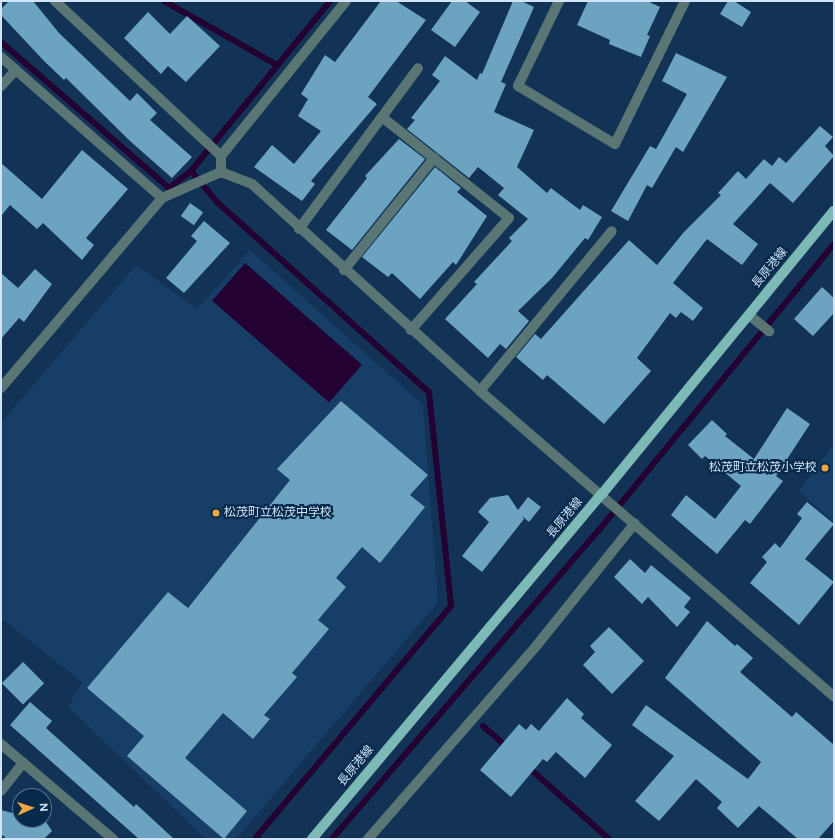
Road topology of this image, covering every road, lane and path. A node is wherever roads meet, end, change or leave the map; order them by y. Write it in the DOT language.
graph roads {
  1 [pos="55,1"];
  2 [pos="346,1"];
  3 [pos="559,1"];
  4 [pos="684,1"];
  5 [pos="1,57"];
  6 [pos="418,68"];
  7 [pos="16,70"];
  8 [pos="1,86"];
  9 [pos="382,117"];
  10 [pos="221,156"];
  11 [pos="434,158"];
  12 [pos="221,172"];
  13 [pos="162,198"];
  14 [pos="834,211"];
  15 [pos="299,229"];
  16 [pos="612,231"];
  17 [pos="344,270"];
  18 [pos="749,315"];
  19 [pos="411,330"];
  20 [pos="769,331"];
  21 [pos="1,388"];
  22 [pos="480,391"];
  23 [pos="602,494"];
  24 [pos="635,523"];
  25 [pos="834,697"];
  26 [pos="1,744"];
  27 [pos="23,763"];
  28 [pos="1,791"];
  29 [pos="113,839"];
  30 [pos="312,839"];
  31 [pos="368,839"];
  1 -- 10 [label="street"];
  2 -- 10 [label="street"];
  3 -- 4 [label="street"];
  5 -- 7 [label="street"];
  6 -- 9 [label="street"];
  7 -- 8 [label="street"];
  7 -- 13 [label="street"];
  9 -- 11 [label="street"];
  9 -- 15 [label="street"];
  10 -- 12 [label="street"];
  11 -- 17 [label="street"];
  11 -- 19 [label="street"];
  12 -- 13 [label="street"];
  12 -- 15 [label="street"];
  13 -- 21 [label="street"];
  14 -- 18 [label="main road, 長原港線"];
  15 -- 17 [label="street"];
  16 -- 22 [label="street"];
  17 -- 19 [label="street"];
  18 -- 20 [label="street"];
  18 -- 23 [label="main road, 長原港線"];
  19 -- 22 [label="street"];
  22 -- 23 [label="street"];
  23 -- 24 [label="street"];
  23 -- 30 [label="main road, 長原港線"];
  24 -- 25 [label="street"];
  24 -- 31 [label="street"];
  26 -- 27 [label="street"];
  27 -- 28 [label="street"];
  27 -- 29 [label="street"];
}
